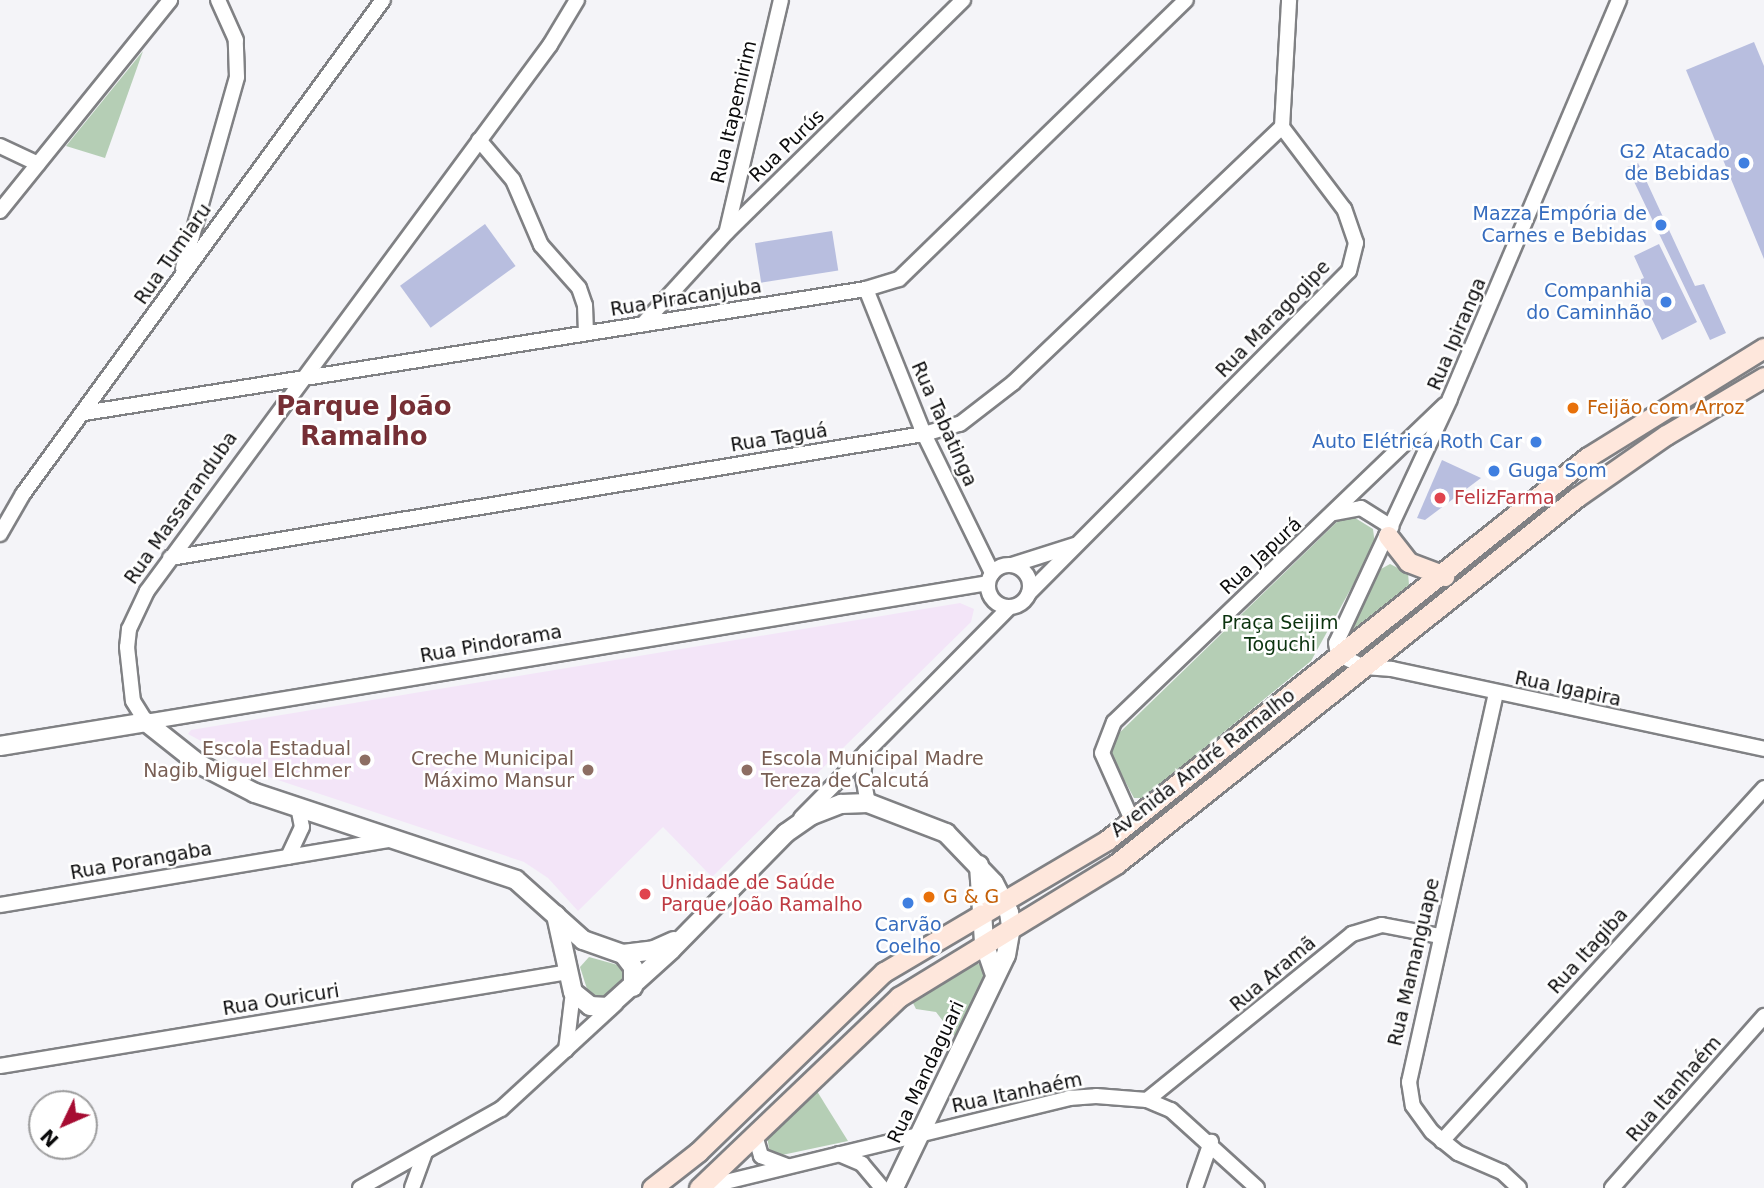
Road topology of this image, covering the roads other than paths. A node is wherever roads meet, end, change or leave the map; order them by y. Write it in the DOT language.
graph roads {
  1 [pos="170,0"];
  2 [pos="218,0"];
  3 [pos="383,0"];
  4 [pos="577,0"];
  5 [pos="780,0"];
  6 [pos="963,0"];
  7 [pos="1186,0"];
  8 [pos="1289,0"];
  9 [pos="1619,0"];
  10 [pos="1282,127"];
  11 [pos="479,140"];
  12 [pos="0,146"];
  13 [pos="38,164"];
  14 [pos="0,211"];
  15 [pos="727,232"];
  16 [pos="181,277"];
  17 [pos="866,289"];
  18 [pos="643,324"];
  19 [pos="586,333"];
  20 [pos="1764,348"];
  21 [pos="1764,377"];
  22 [pos="299,379"];
  23 [pos="1450,399"];
  24 [pos="84,413"];
  25 [pos="924,434"];
  26 [pos="1334,513"];
  27 [pos="1390,532"];
  28 [pos="0,534"];
  29 [pos="1076,545"];
  30 [pos="170,558"];
  31 [pos="1012,565"];
  32 [pos="1440,572"];
  33 [pos="990,578"];
  34 [pos="1029,593"];
  35 [pos="1454,594"];
  36 [pos="993,600"];
  37 [pos="1009,608"];
  38 [pos="988,630"];
  39 [pos="1338,654"];
  40 [pos="1364,667"];
  41 [pos="1496,693"];
  42 [pos="146,722"];
  43 [pos="0,746"];
  44 [pos="1764,749"];
  45 [pos="866,752"];
  46 [pos="1764,788"];
  47 [pos="868,803"];
  48 [pos="298,807"];
  49 [pos="1132,820"];
  50 [pos="786,833"];
  51 [pos="395,839"];
  52 [pos="288,857"];
  53 [pos="979,863"];
  54 [pos="1003,901"];
  55 [pos="0,905"];
  56 [pos="984,912"];
  57 [pos="556,915"];
  58 [pos="1011,927"];
  59 [pos="1439,936"];
  60 [pos="680,938"];
  61 [pos="984,943"];
  62 [pos="594,946"];
  63 [pos="623,954"];
  64 [pos="898,963"];
  65 [pos="568,969"];
  66 [pos="995,975"];
  67 [pos="633,987"];
  68 [pos="911,988"];
  69 [pos="573,992"];
  70 [pos="617,1003"];
  71 [pos="1764,1016"];
  72 [pos="566,1050"];
  73 [pos="0,1066"];
  74 [pos="1147,1100"];
  75 [pos="921,1133"];
  76 [pos="755,1135"];
  77 [pos="1442,1141"];
  78 [pos="1211,1142"];
  79 [pos="425,1152"];
  80 [pos="839,1154"];
  81 [pos="788,1166"];
  82 [pos="360,1188"];
  83 [pos="412,1188"];
  84 [pos="652,1188"];
  85 [pos="700,1188"];
  86 [pos="882,1188"];
  87 [pos="894,1188"];
  88 [pos="1195,1188"];
  89 [pos="1257,1188"];
  90 [pos="1519,1188"];
  91 [pos="1612,1188"];
  1 -- 13 [label="street"];
  2 -- 16 [label="street"];
  3 -- 16 [label="street, Rua Tumiaru"];
  4 -- 11 [label="street, Rua Massaranduba"];
  5 -- 15 [label="street, Rua Itapemirim"];
  6 -- 15 [label="street, Rua Purús"];
  7 -- 17 [label="street, Rua Piracanjuba"];
  8 -- 10 [label="street"];
  9 -- 23 [label="street, Rua Ipiranga"];
  10 -- 25 [label="street, Rua Taguá"];
  10 -- 29 [label="street, Rua Maragogipe"];
  11 -- 19 [label="street"];
  11 -- 22 [label="street, Rua Massaranduba"];
  12 -- 13 [label="street"];
  13 -- 14 [label="street"];
  15 -- 18 [label="street, Rua Purús"];
  16 -- 24 [label="street, Rua Tumiaru"];
  17 -- 18 [label="street, Rua Piracanjuba"];
  17 -- 25 [label="street, Rua Tabatinga"];
  18 -- 19 [label="street, Rua Piracanjuba"];
  19 -- 22 [label="street, Rua Piracanjuba"];
  20 -- 32 [label="main road, Avenida André Ramalho"];
  21 -- 35 [label="main road, Avenida André Ramalho"];
  22 -- 24 [label="street, Rua Piracanjuba"];
  22 -- 30 [label="street, Rua Massaranduba"];
  23 -- 26 [label="street, Rua Japurá"];
  23 -- 27 [label="street, Rua Ipiranga"];
  24 -- 28 [label="street, Rua Tumiaru"];
  25 -- 30 [label="street, Rua Taguá"];
  25 -- 33 [label="street, Rua Tabatinga"];
  26 -- 27 [label="street"];
  26 -- 49 [label="street, Rua Japurá"];
  27 -- 32 [label="main road"];
  27 -- 39 [label="street, Rua Ipiranga"];
  29 -- 31 [label="street, Rua Maragogipe"];
  29 -- 34 [label="street, Rua Maragogipe"];
  30 -- 42 [label="street, Rua Massaranduba"];
  31 -- 33 [label="street"];
  31 -- 34 [label="street"];
  32 -- 35 [label="main road"];
  32 -- 39 [label="main road, Avenida André Ramalho"];
  33 -- 36 [label="street"];
  33 -- 42 [label="street, Rua Pindorama"];
  34 -- 37 [label="street"];
  35 -- 40 [label="main road, Avenida André Ramalho"];
  36 -- 37 [label="street"];
  36 -- 38 [label="street"];
  37 -- 38 [label="street"];
  38 -- 45 [label="street"];
  39 -- 40 [label="street"];
  39 -- 49 [label="main road, Avenida André Ramalho"];
  40 -- 41 [label="street, Rua Igapira"];
  40 -- 58 [label="main road, Avenida André Ramalho"];
  41 -- 44 [label="street, Rua Igapira"];
  41 -- 59 [label="street, Rua Mamanguape"];
  42 -- 43 [label="street, Rua Pindorama"];
  42 -- 48 [label="street, Rua Massaranduba"];
  45 -- 47 [label="street"];
  45 -- 50 [label="street"];
  46 -- 77 [label="street, Rua Itagiba"];
  47 -- 50 [label="street"];
  47 -- 53 [label="street"];
  48 -- 51 [label="street, Rua Massaranduba"];
  48 -- 52 [label="street"];
  49 -- 54 [label="main road, Avenida André Ramalho"];
  50 -- 60 [label="street"];
  51 -- 52 [label="street, Rua Porangaba"];
  51 -- 57 [label="street, Rua Massaranduba"];
  52 -- 55 [label="street, Rua Porangaba"];
  53 -- 54 [label="street"];
  53 -- 56 [label="street"];
  54 -- 56 [label="main road, Avenida André Ramalho"];
  54 -- 58 [label="street"];
  56 -- 61 [label="street"];
  56 -- 64 [label="main road, Avenida André Ramalho"];
  57 -- 62 [label="street, Rua Massaranduba"];
  57 -- 65 [label="street"];
  58 -- 61 [label="main road, Avenida André Ramalho"];
  58 -- 66 [label="street, Rua Mandaguari"];
  59 -- 74 [label="street, Rua Aramã"];
  59 -- 77 [label="street, Rua Mamanguape"];
  60 -- 63 [label="street"];
  60 -- 67 [label="street"];
  61 -- 66 [label="street"];
  61 -- 68 [label="main road, Avenida André Ramalho"];
  62 -- 63 [label="street"];
  62 -- 65 [label="street"];
  63 -- 67 [label="street"];
  64 -- 68 [label="main road"];
  64 -- 84 [label="main road, Avenida André Ramalho"];
  65 -- 69 [label="street"];
  65 -- 73 [label="street, Rua Ouricuri"];
  66 -- 75 [label="street, Rua Mandaguari"];
  67 -- 70 [label="street"];
  68 -- 76 [label="main road, Avenida André Ramalho"];
  69 -- 70 [label="street"];
  69 -- 72 [label="street"];
  70 -- 72 [label="street"];
  71 -- 91 [label="street, Rua Itanhaém"];
  72 -- 79 [label="street"];
  74 -- 75 [label="street, Rua Itanhaém"];
  74 -- 78 [label="street, Rua Itanhaém"];
  75 -- 80 [label="street, Rua Itanhaém"];
  75 -- 87 [label="street, Rua Mandaguari"];
  76 -- 81 [label="street"];
  76 -- 85 [label="main road, Avenida André Ramalho"];
  77 -- 90 [label="street, Rua Mamanguape"];
  78 -- 88 [label="street"];
  78 -- 89 [label="street, Rua Itanhaém"];
  79 -- 82 [label="street"];
  79 -- 83 [label="street"];
  80 -- 81 [label="street, Rua Itanhaém"];
  80 -- 86 [label="street"];
  81 -- 85 [label="street, Rua Itanhaém"];
}
